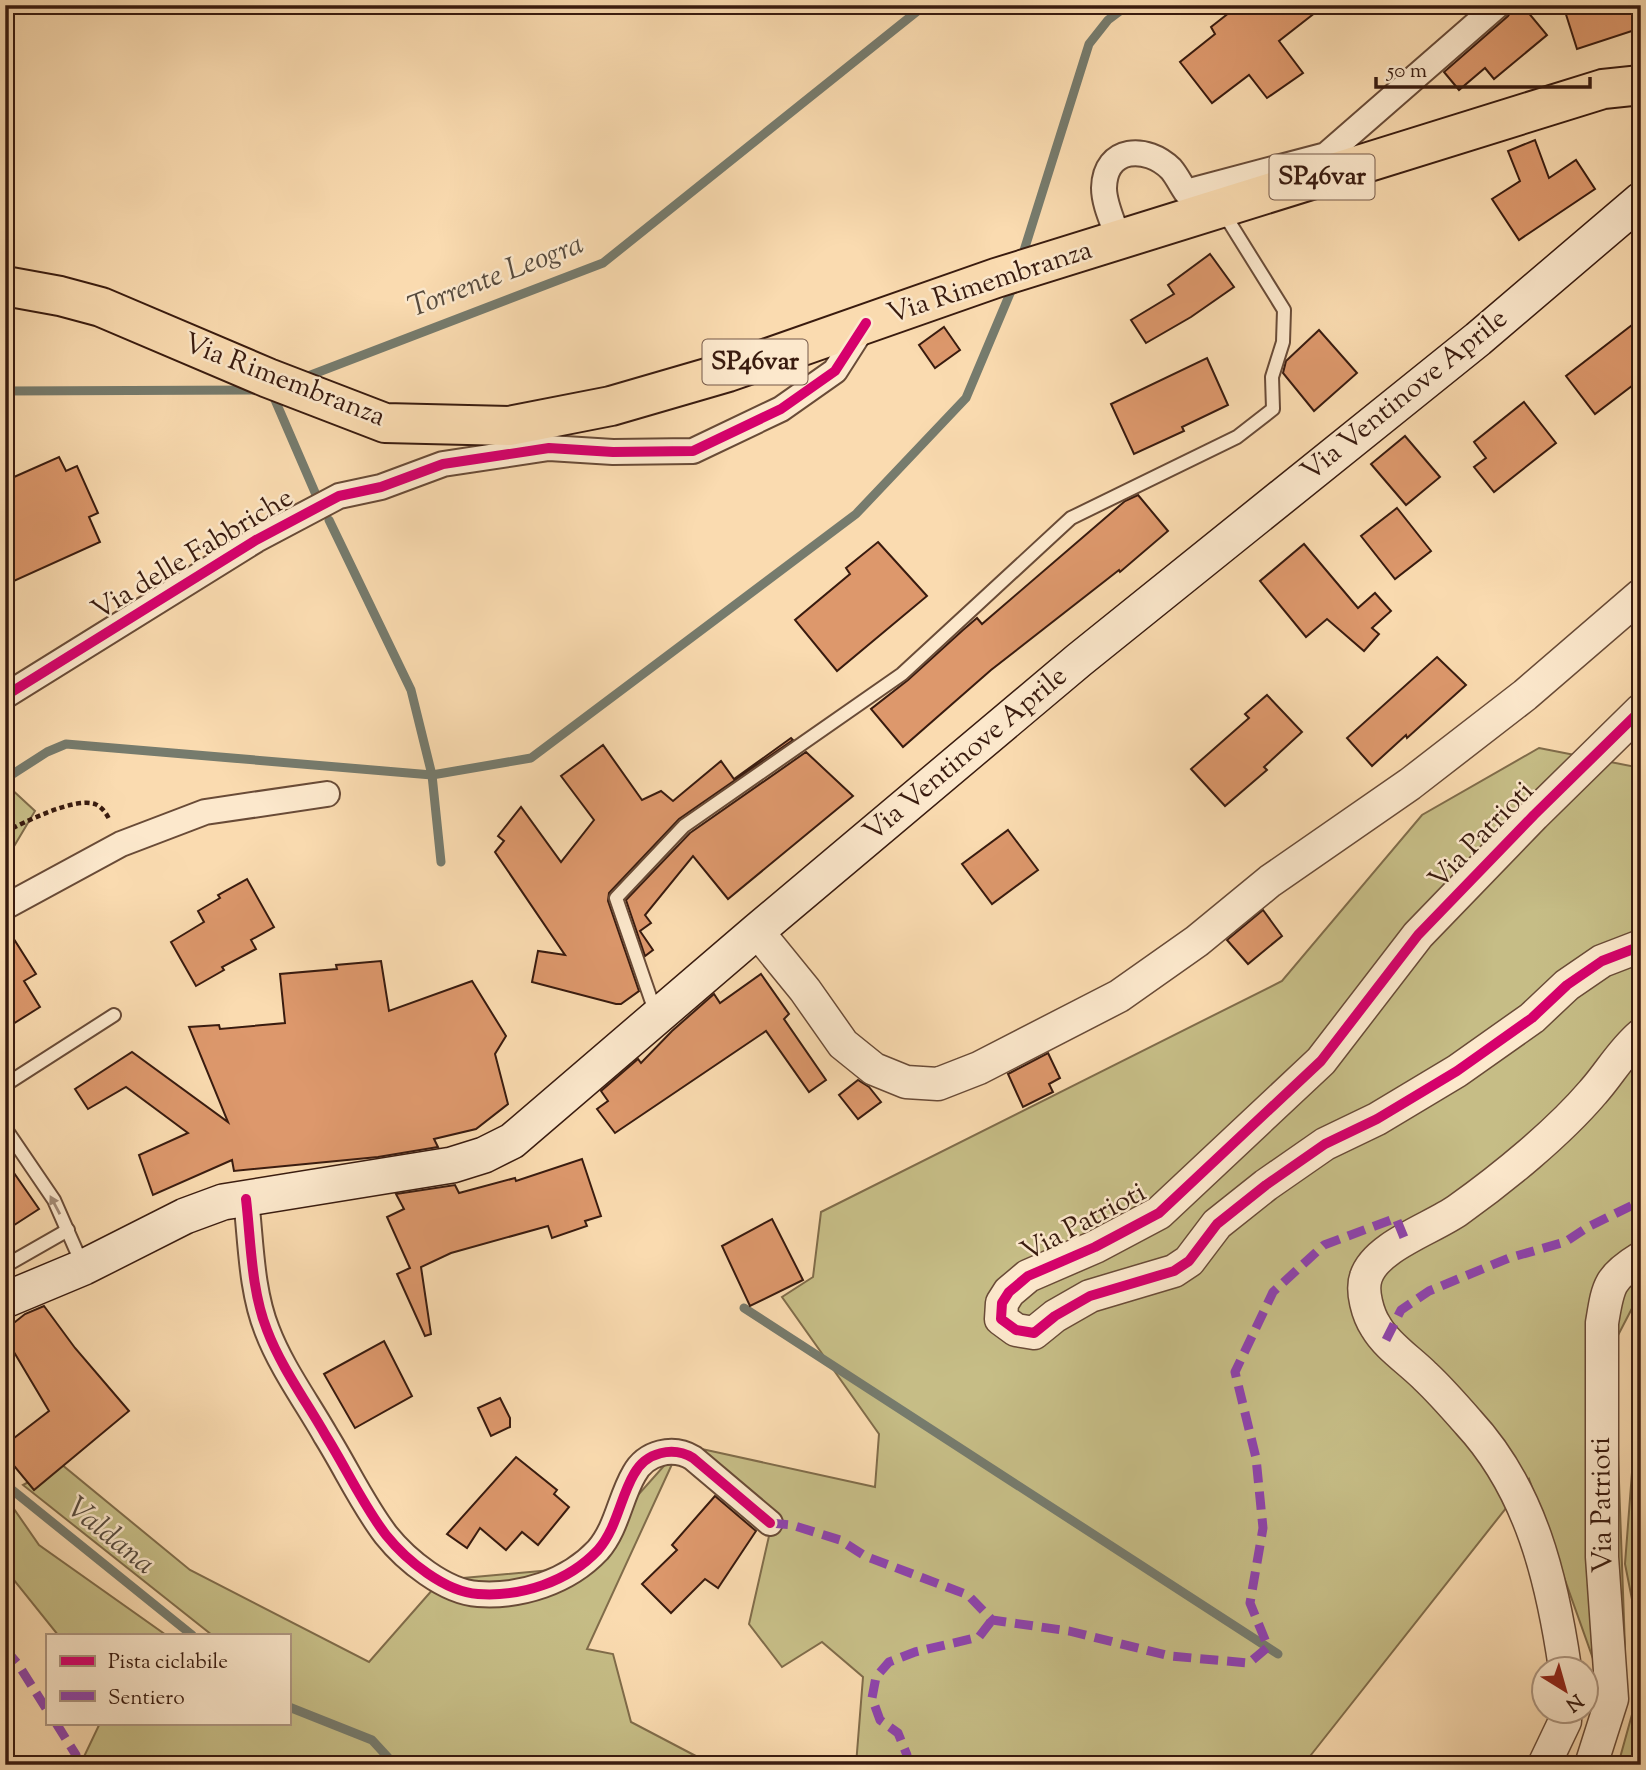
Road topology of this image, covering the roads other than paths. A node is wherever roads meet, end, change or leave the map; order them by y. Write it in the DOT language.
graph roads {
  1 [pos="1499,5"];
  2 [pos="1641,85"];
  3 [pos="1604,89"];
  4 [pos="1641,93"];
  5 [pos="1186,192"];
  6 [pos="1640,200"];
  7 [pos="1220,208"];
  8 [pos="1132,236"];
  9 [pos="5,286"];
  10 [pos="866,323"];
  11 [pos="1641,595"];
  12 [pos="5,696"];
  13 [pos="1641,710"];
  14 [pos="327,794"];
  15 [pos="5,907"];
  16 [pos="757,930"];
  17 [pos="1641,946"];
  18 [pos="114,1015"];
  19 [pos="657,1017"];
  20 [pos="1641,1035"];
  21 [pos="5,1085"];
  22 [pos="5,1128"];
  23 [pos="246,1199"];
  24 [pos="68,1230"];
  25 [pos="1641,1258"];
  26 [pos="5,1266"];
  27 [pos="84,1267"];
  28 [pos="5,1300"];
  29 [pos="770,1523"];
  30 [pos="1563,1654"];
  31 [pos="1564,1724"];
  32 [pos="1544,1765"];
  33 [pos="1591,1765"];
  1 -- 5 [label="street"];
  2 -- 3 [label="main road, Via Rimembranza / SP46var"];
  3 -- 4 [label="main road"];
  3 -- 7 [label="main road, Via Rimembranza / SP46var"];
  5 -- 8 [label="street"];
  5 -- 8 [label="street"];
  6 -- 16 [label="main road, Via Ventinove Aprile"];
  7 -- 8 [label="main road, Via Rimembranza / SP46var"];
  7 -- 19 [label="lane"];
  8 -- 10 [label="main road, Via Rimembranza / SP46var"];
  9 -- 10 [label="main road, Via Rimembranza / SP46var"];
  10 -- 12 [label="street, Via delle Fabbriche"];
  11 -- 16 [label="street"];
  13 -- 17 [label="street, Via Patrioti"];
  14 -- 15 [label="street"];
  16 -- 19 [label="main road, Via Ventinove Aprile"];
  18 -- 21 [label="lane"];
  19 -- 23 [label="main road, Via Ventinove Aprile"];
  20 -- 30 [label="street, Via Patrioti"];
  24 -- 22 [label="lane, one-way"];
  23 -- 27 [label="main road, Via Ventinove Aprile"];
  23 -- 29 [label="street"];
  24 -- 26 [label="lane"];
  24 -- 27 [label="lane"];
  25 -- 33 [label="street, Via Patrioti"];
  27 -- 28 [label="main road, Via Ventinove Aprile"];
  31 -- 32 [label="street"];
}
